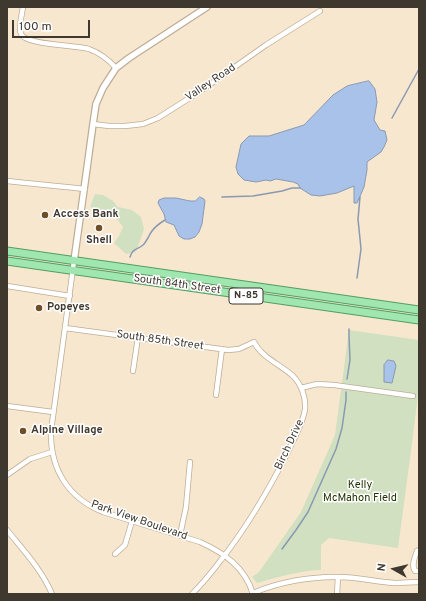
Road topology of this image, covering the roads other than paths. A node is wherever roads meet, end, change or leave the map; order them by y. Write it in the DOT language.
graph roads {
  1 [pos="23,7"];
  2 [pos="207,7"];
  3 [pos="320,11"];
  4 [pos="116,68"];
  5 [pos="93,124"];
  6 [pos="7,181"];
  7 [pos="85,189"];
  8 [pos="7,251"];
  9 [pos="7,261"];
  10 [pos="74,261"];
  11 [pos="73,270"];
  12 [pos="7,286"];
  13 [pos="70,296"];
  14 [pos="419,310"];
  15 [pos="419,320"];
  16 [pos="65,328"];
  17 [pos="138,338"];
  18 [pos="254,342"];
  19 [pos="222,349"];
  20 [pos="133,371"];
  21 [pos="301,388"];
  22 [pos="216,395"];
  23 [pos="413,396"];
  24 [pos="7,406"];
  25 [pos="53,412"];
  26 [pos="52,452"];
  27 [pos="190,462"];
  28 [pos="7,476"];
  29 [pos="132,521"];
  30 [pos="7,530"];
  31 [pos="180,535"];
  32 [pos="419,550"];
  33 [pos="115,554"];
  34 [pos="225,555"];
  35 [pos="419,571"];
  36 [pos="338,577"];
  37 [pos="419,582"];
  38 [pos="253,593"];
  39 [pos="52,594"];
  40 [pos="192,594"];
  41 [pos="337,594"];
  1 -- 4 [label="street"];
  2 -- 4 [label="street, Park View Boulevard"];
  3 -- 5 [label="street, Valley Road"];
  4 -- 5 [label="street, Park View Boulevard"];
  5 -- 7 [label="street, Park View Boulevard"];
  6 -- 7 [label="street"];
  7 -- 10 [label="street, Park View Boulevard"];
  8 -- 10 [label="main road, South 84th Street / N-85"];
  9 -- 11 [label="main road, South 84th Street / N-85"];
  10 -- 11 [label="street, Park View Boulevard"];
  10 -- 14 [label="main road, South 84th Street / N-85"];
  11 -- 13 [label="street, Park View Boulevard"];
  11 -- 15 [label="main road, South 84th Street / N-85"];
  12 -- 13 [label="street"];
  13 -- 16 [label="street, Park View Boulevard"];
  16 -- 17 [label="street, South 85th Street"];
  16 -- 25 [label="street, Park View Boulevard"];
  17 -- 19 [label="street, South 85th Street"];
  17 -- 20 [label="street"];
  18 -- 19 [label="street, South 85th Street"];
  18 -- 21 [label="street, Birch Drive"];
  19 -- 22 [label="street"];
  21 -- 23 [label="street"];
  21 -- 34 [label="street, Birch Drive"];
  24 -- 25 [label="street"];
  25 -- 26 [label="street, Park View Boulevard"];
  26 -- 28 [label="street"];
  26 -- 29 [label="street, Park View Boulevard"];
  27 -- 31 [label="street"];
  29 -- 31 [label="street, Park View Boulevard"];
  29 -- 33 [label="street"];
  30 -- 39 [label="street"];
  31 -- 34 [label="street, Park View Boulevard"];
  32 -- 35 [label="street"];
  34 -- 38 [label="street, Park View Boulevard"];
  34 -- 40 [label="street, Birch Drive"];
  36 -- 37 [label="street"];
  36 -- 38 [label="street"];
  36 -- 41 [label="street"];
}
